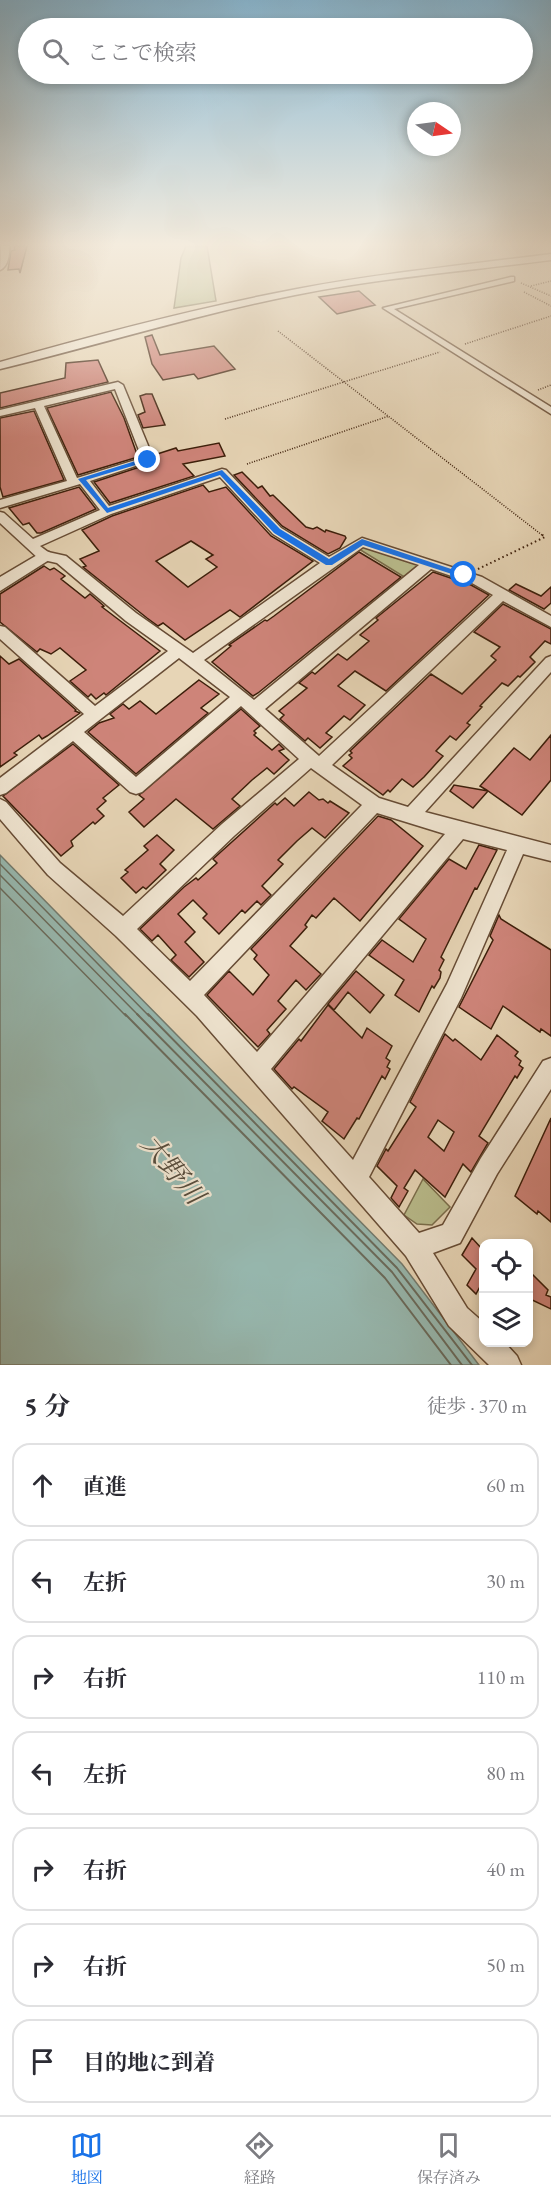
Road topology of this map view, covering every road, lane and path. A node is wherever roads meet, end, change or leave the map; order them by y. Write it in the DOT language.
graph roads {
  1 [pos="222,310"];
  2 [pos="390,310"];
  3 [pos="551,316"];
  4 [pos="278,332"];
  5 [pos="451,349"];
  6 [pos="0,366"];
  7 [pos="345,382"];
  8 [pos="38,404"];
  9 [pos="551,411"];
  10 [pos="0,413"];
  11 [pos="389,416"];
  12 [pos="225,419"];
  13 [pos="247,464"];
  14 [pos="77,481"];
  15 [pos="0,504"];
  16 [pos="107,511"];
  17 [pos="0,516"];
  18 [pos="31,545"];
  19 [pos="44,556"];
  20 [pos="329,563"];
  21 [pos="430,563"];
  22 [pos="464,575"];
  23 [pos="0,585"];
  24 [pos="502,594"];
  25 [pos="551,622"];
  26 [pos="0,631"];
  27 [pos="178,651"];
  28 [pos="194,660"];
  29 [pos="551,662"];
  30 [pos="241,697"];
  31 [pos="254,709"];
  32 [pos="94,714"];
  33 [pos="72,730"];
  34 [pos="315,763"];
  35 [pos="0,788"];
  36 [pos="374,804"];
  37 [pos="0,807"];
  38 [pos="411,815"];
  39 [pos="459,830"];
  40 [pos="518,846"];
  41 [pos="551,853"];
  42 [pos="123,929"];
  43 [pos="190,995"];
  44 [pos="551,1069"];
  45 [pos="256,1070"];
  46 [pos="355,1180"];
  47 [pos="415,1247"];
  48 [pos="479,1337"];
  49 [pos="489,1347"];
  50 [pos="508,1365"];
  1 -- 6 [label="street"];
  2 -- 5 [label="street"];
  3 -- 5 [label="path"];
  4 -- 7 [label="path"];
  5 -- 7 [label="path"];
  5 -- 9 [label="street"];
  7 -- 11 [label="path"];
  7 -- 12 [label="path"];
  8 -- 10 [label="street"];
  8 -- 14 [label="street"];
  8 -- 14 [label="street"];
  11 -- 13 [label="path"];
  11 -- 22 [label="path"];
  14 -- 15 [label="street"];
  14 -- 16 [label="street"];
  16 -- 18 [label="street"];
  16 -- 20 [label="street"];
  17 -- 18 [label="street"];
  18 -- 19 [label="street"];
  19 -- 23 [label="street"];
  19 -- 27 [label="street"];
  20 -- 21 [label="street"];
  20 -- 28 [label="street"];
  21 -- 22 [label="street"];
  21 -- 31 [label="street"];
  22 -- 24 [label="street"];
  24 -- 25 [label="street"];
  24 -- 34 [label="street"];
  26 -- 32 [label="street"];
  27 -- 28 [label="street"];
  27 -- 32 [label="street"];
  28 -- 30 [label="street"];
  29 -- 38 [label="street"];
  30 -- 31 [label="street"];
  30 -- 33 [label="street"];
  31 -- 34 [label="street"];
  32 -- 33 [label="street"];
  33 -- 35 [label="street"];
  34 -- 36 [label="street"];
  34 -- 42 [label="street"];
  36 -- 38 [label="street"];
  36 -- 43 [label="street"];
  37 -- 42 [label="street"];
  38 -- 39 [label="street"];
  39 -- 40 [label="street"];
  39 -- 45 [label="street"];
  40 -- 41 [label="street"];
  40 -- 46 [label="street"];
  42 -- 43 [label="street"];
  43 -- 45 [label="street"];
  44 -- 47 [label="street"];
  45 -- 46 [label="street"];
  46 -- 47 [label="street"];
  47 -- 48 [label="street"];
  49 -- 50 [label="street"];
}
